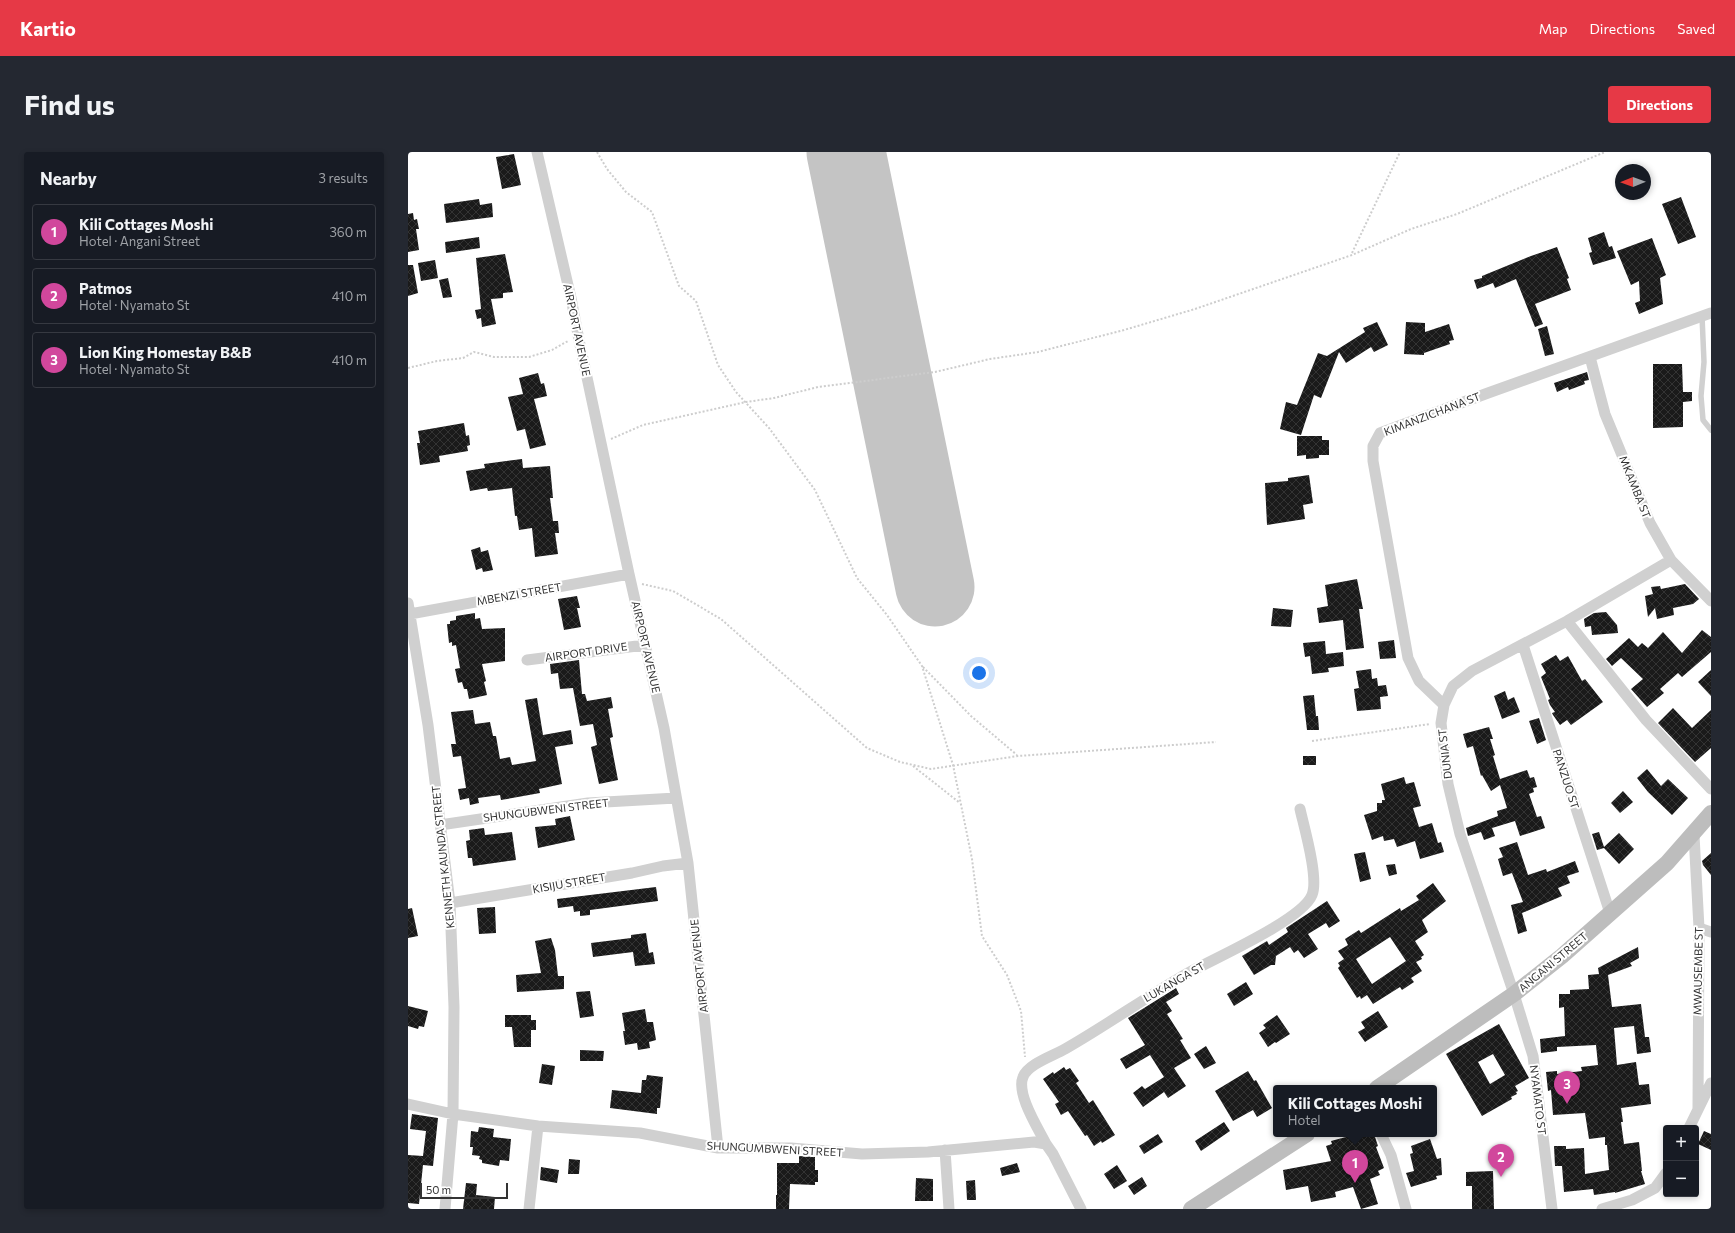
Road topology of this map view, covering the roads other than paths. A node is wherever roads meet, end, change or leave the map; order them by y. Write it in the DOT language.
graph roads {
  1 [pos="537,152"];
  2 [pos="1707,315"];
  3 [pos="1590,357"];
  4 [pos="1711,430"];
  5 [pos="1671,560"];
  6 [pos="630,578"];
  7 [pos="1711,601"];
  8 [pos="408,603"];
  9 [pos="410,614"];
  10 [pos="1567,621"];
  11 [pos="645,645"];
  12 [pos="1523,645"];
  13 [pos="527,660"];
  14 [pos="1444,705"];
  15 [pos="1711,789"];
  16 [pos="676,798"];
  17 [pos="1300,808"];
  18 [pos="1711,813"];
  19 [pos="440,825"];
  20 [pos="1694,835"];
  21 [pos="688,863"];
  22 [pos="450,903"];
  23 [pos="1610,913"];
  24 [pos="1698,928"];
  25 [pos="1711,932"];
  26 [pos="1514,994"];
  27 [pos="1711,1083"];
  28 [pos="1381,1085"];
  29 [pos="408,1104"];
  30 [pos="1698,1108"];
  31 [pos="453,1114"];
  32 [pos="1690,1125"];
  33 [pos="538,1126"];
  34 [pos="1302,1137"];
  35 [pos="1382,1137"];
  36 [pos="1046,1144"];
  37 [pos="718,1148"];
  38 [pos="945,1150"];
  39 [pos="1663,1178"];
  40 [pos="445,1209"];
  41 [pos="529,1209"];
  42 [pos="950,1209"];
  43 [pos="1082,1209"];
  44 [pos="1191,1209"];
  45 [pos="1406,1209"];
  46 [pos="1552,1209"];
  47 [pos="1602,1209"];
  1 -- 6 [label="street, AIRPORT AVENUE"];
  2 -- 3 [label="street, KIMANZICHANA ST"];
  2 -- 4 [label="lane"];
  3 -- 5 [label="street, MKAMBA ST"];
  3 -- 14 [label="street, KIMANZICHANA ST"];
  5 -- 7 [label="street, MKAMBA ST"];
  5 -- 10 [label="street, DUNIA ST"];
  6 -- 9 [label="street, MBENZI STREET"];
  6 -- 11 [label="street, AIRPORT AVENUE"];
  8 -- 9 [label="street, KENNETH KAUNDA STREET"];
  9 -- 19 [label="street, KENNETH KAUNDA STREET"];
  10 -- 12 [label="street, DUNIA ST"];
  10 -- 15 [label="street"];
  11 -- 13 [label="street, AIRPORT DRIVE"];
  11 -- 16 [label="street, AIRPORT AVENUE"];
  12 -- 14 [label="street, DUNIA ST"];
  12 -- 23 [label="street, PANZUO ST"];
  14 -- 26 [label="street, DUNIA ST"];
  16 -- 19 [label="street, SHUNGUBWENI STREET"];
  16 -- 21 [label="street, AIRPORT AVENUE"];
  17 -- 36 [label="street, LUKANGA ST"];
  18 -- 20 [label="street, ANGANI STREET"];
  19 -- 22 [label="street, KENNETH KAUNDA STREET"];
  20 -- 23 [label="street, ANGANI STREET"];
  20 -- 24 [label="street, MWAUSEMBE ST"];
  21 -- 22 [label="street, KISIJU STREET"];
  21 -- 37 [label="street, AIRPORT AVENUE"];
  22 -- 31 [label="street, KENNETH KAUNDA STREET"];
  23 -- 26 [label="street, ANGANI STREET"];
  24 -- 25 [label="street"];
  24 -- 30 [label="street, MWAUSEMBE ST"];
  26 -- 28 [label="street, ANGANI STREET"];
  26 -- 46 [label="street, NYAMATO ST"];
  27 -- 30 [label="street"];
  29 -- 31 [label="street, SHUNGUMBWENI STREET"];
  30 -- 32 [label="street"];
  31 -- 33 [label="street, SHUNGUMBWENI STREET"];
  31 -- 40 [label="street, KENNETH KAUNDA STREET"];
  33 -- 37 [label="street, SHUNGUMBWENI STREET"];
  33 -- 41 [label="street"];
  34 -- 44 [label="street"];
  35 -- 45 [label="street"];
  36 -- 38 [label="street, SHUNGUMBWENI STREET"];
  36 -- 43 [label="street"];
  37 -- 38 [label="street, SHUNGUMBWENI STREET"];
  38 -- 42 [label="street"];
  39 -- 47 [label="street"];
}
